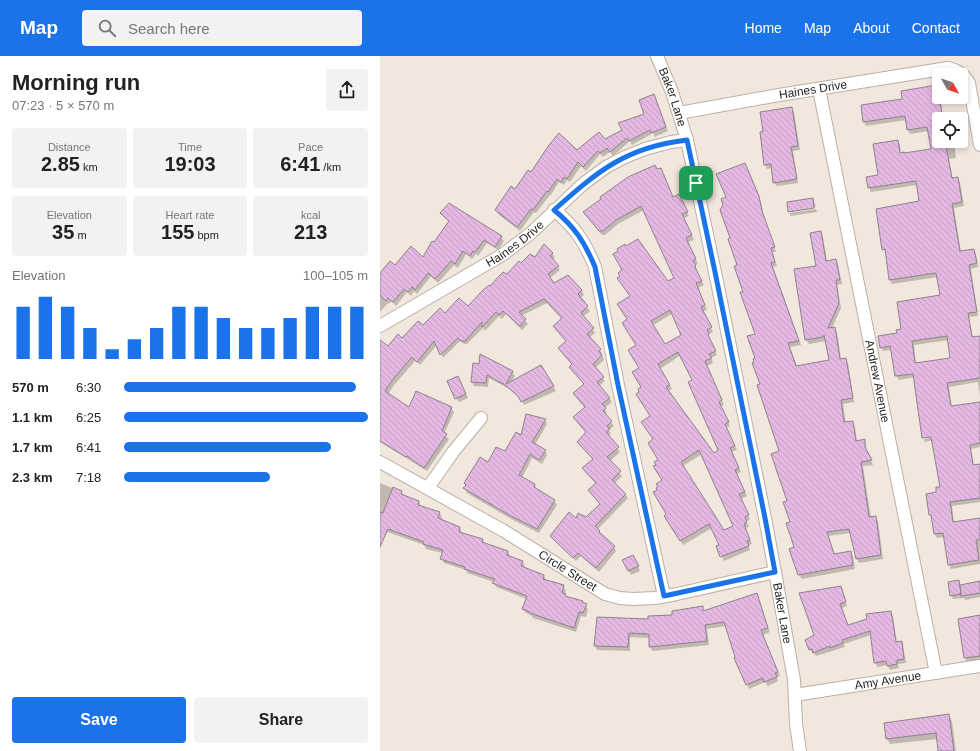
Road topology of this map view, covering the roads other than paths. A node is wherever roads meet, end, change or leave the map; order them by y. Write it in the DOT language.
graph roads {
  1 [pos="657,56"];
  2 [pos="819,89"];
  3 [pos="679,113"];
  4 [pos="687,140"];
  5 [pos="980,145"];
  6 [pos="554,210"];
  7 [pos="380,326"];
  8 [pos="481,418"];
  9 [pos="380,462"];
  10 [pos="428,488"];
  11 [pos="775,572"];
  12 [pos="664,596"];
  13 [pos="980,666"];
  14 [pos="936,673"];
  15 [pos="795,694"];
  16 [pos="800,751"];
  1 -- 3 [label="street, Baker Lane"];
  2 -- 3 [label="street, Haines Drive"];
  2 -- 5 [label="street, Haines Drive"];
  2 -- 14 [label="street, Andrew Avenue"];
  3 -- 4 [label="street, Baker Lane"];
  4 -- 6 [label="street, Haines Drive"];
  4 -- 11 [label="street, Baker Lane"];
  6 -- 7 [label="street, Haines Drive"];
  6 -- 12 [label="street"];
  8 -- 10 [label="street"];
  9 -- 10 [label="street, Circle Street"];
  10 -- 12 [label="street, Circle Street"];
  11 -- 12 [label="street, Circle Street"];
  11 -- 15 [label="street, Baker Lane"];
  13 -- 14 [label="street, Amy Avenue"];
  14 -- 15 [label="street, Amy Avenue"];
  15 -- 16 [label="street, Baker Lane"];
}
